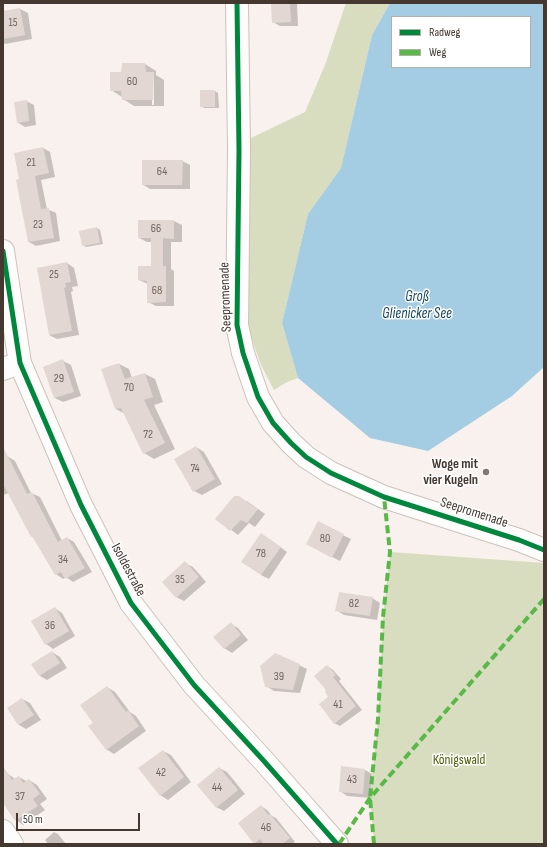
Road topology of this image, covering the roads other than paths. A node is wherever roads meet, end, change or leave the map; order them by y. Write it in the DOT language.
graph roads {
  1 [pos="237,3"];
  2 [pos="3,251"];
  3 [pos="12,366"];
  4 [pos="544,550"];
  5 [pos="3,831"];
  6 [pos="12,844"];
  7 [pos="337,844"];
  1 -- 4 [label="street, Seepromenade"];
  2 -- 3 [label="street, Isoldestraße"];
  3 -- 7 [label="street, Isoldestraße"];
  5 -- 6 [label="street"];
}
